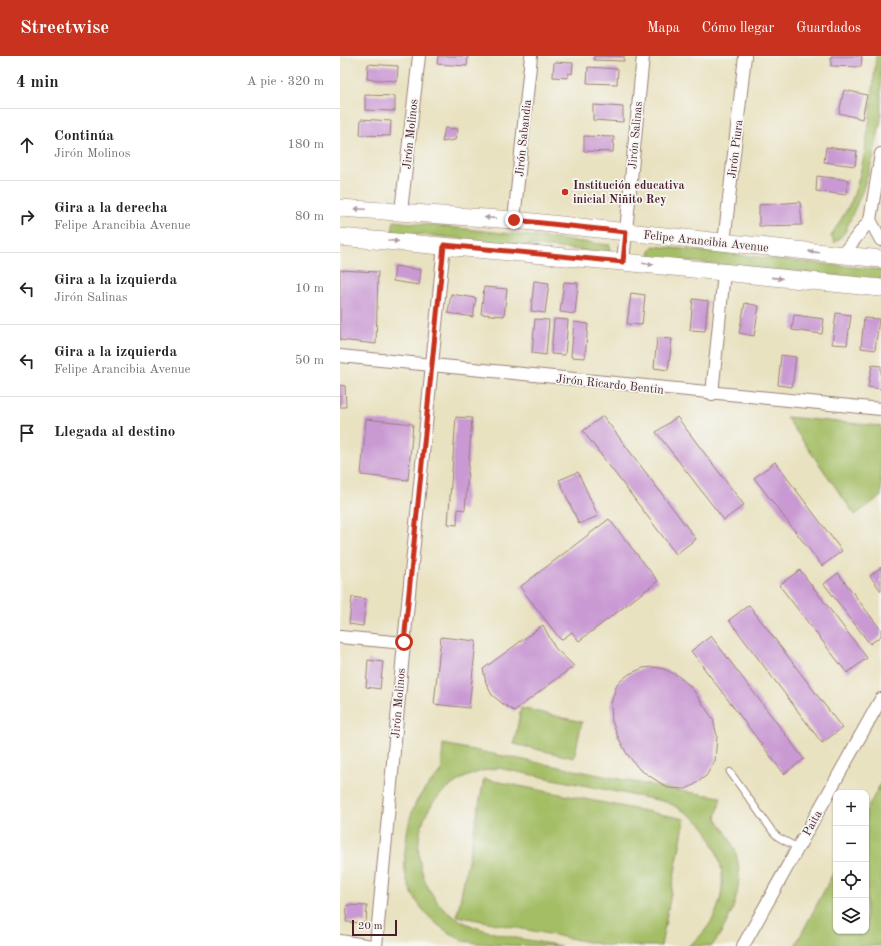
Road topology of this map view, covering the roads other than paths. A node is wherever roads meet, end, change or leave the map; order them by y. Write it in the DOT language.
graph roads {
  1 [pos="419,56"];
  2 [pos="531,56"];
  3 [pos="643,56"];
  4 [pos="745,56"];
  5 [pos="881,154"];
  6 [pos="340,208"];
  7 [pos="401,211"];
  8 [pos="514,220"];
  9 [pos="870,220"];
  10 [pos="626,232"];
  11 [pos="340,237"];
  12 [pos="881,240"];
  13 [pos="724,243"];
  14 [pos="444,245"];
  15 [pos="842,255"];
  16 [pos="881,259"];
  17 [pos="623,262"];
  18 [pos="724,273"];
  19 [pos="881,288"];
  20 [pos="340,356"];
  21 [pos="431,365"];
  22 [pos="712,394"];
  23 [pos="881,409"];
  24 [pos="340,637"];
  25 [pos="404,642"];
  26 [pos="881,700"];
  27 [pos="730,772"];
  28 [pos="798,848"];
  29 [pos="340,942"];
  30 [pos="372,946"];
  31 [pos="376,946"];
  32 [pos="743,946"];
  1 -- 7 [label="street, Jirón Molinos"];
  2 -- 8 [label="street, Jirón Sabandia"];
  3 -- 10 [label="street, Jirón Salinas"];
  4 -- 13 [label="street, Jirón Piura"];
  5 -- 9 [label="street"];
  7 -- 6 [label="main road, Felipe Arancibia Avenue, one-way"];
  8 -- 7 [label="main road, Felipe Arancibia Avenue, one-way"];
  8 -- 10 [label="main road, Felipe Arancibia Avenue"];
  9 -- 12 [label="street"];
  9 -- 15 [label="street"];
  10 -- 13 [label="main road, Felipe Arancibia Avenue"];
  10 -- 17 [label="street, Jirón Salinas"];
  11 -- 14 [label="main road, one-way"];
  15 -- 13 [label="main road, Felipe Arancibia Avenue, one-way"];
  14 -- 17 [label="main road"];
  14 -- 21 [label="street, Jirón Molinos"];
  15 -- 16 [label="main road, Felipe Arancibia Avenue"];
  17 -- 18 [label="main road, one-way"];
  18 -- 19 [label="main road, one-way"];
  18 -- 22 [label="street"];
  20 -- 21 [label="street, Jirón Ricardo Bentin"];
  21 -- 22 [label="street, Jirón Ricardo Bentin"];
  21 -- 25 [label="street, Jirón Molinos"];
  22 -- 23 [label="street, Jirón Ricardo Bentin"];
  24 -- 25 [label="street"];
  25 -- 31 [label="street, Jirón Molinos"];
  26 -- 28 [label="street, Paita"];
  27 -- 28 [label="lane"];
  28 -- 32 [label="street, Paita"];
  29 -- 30 [label="street"];
}
